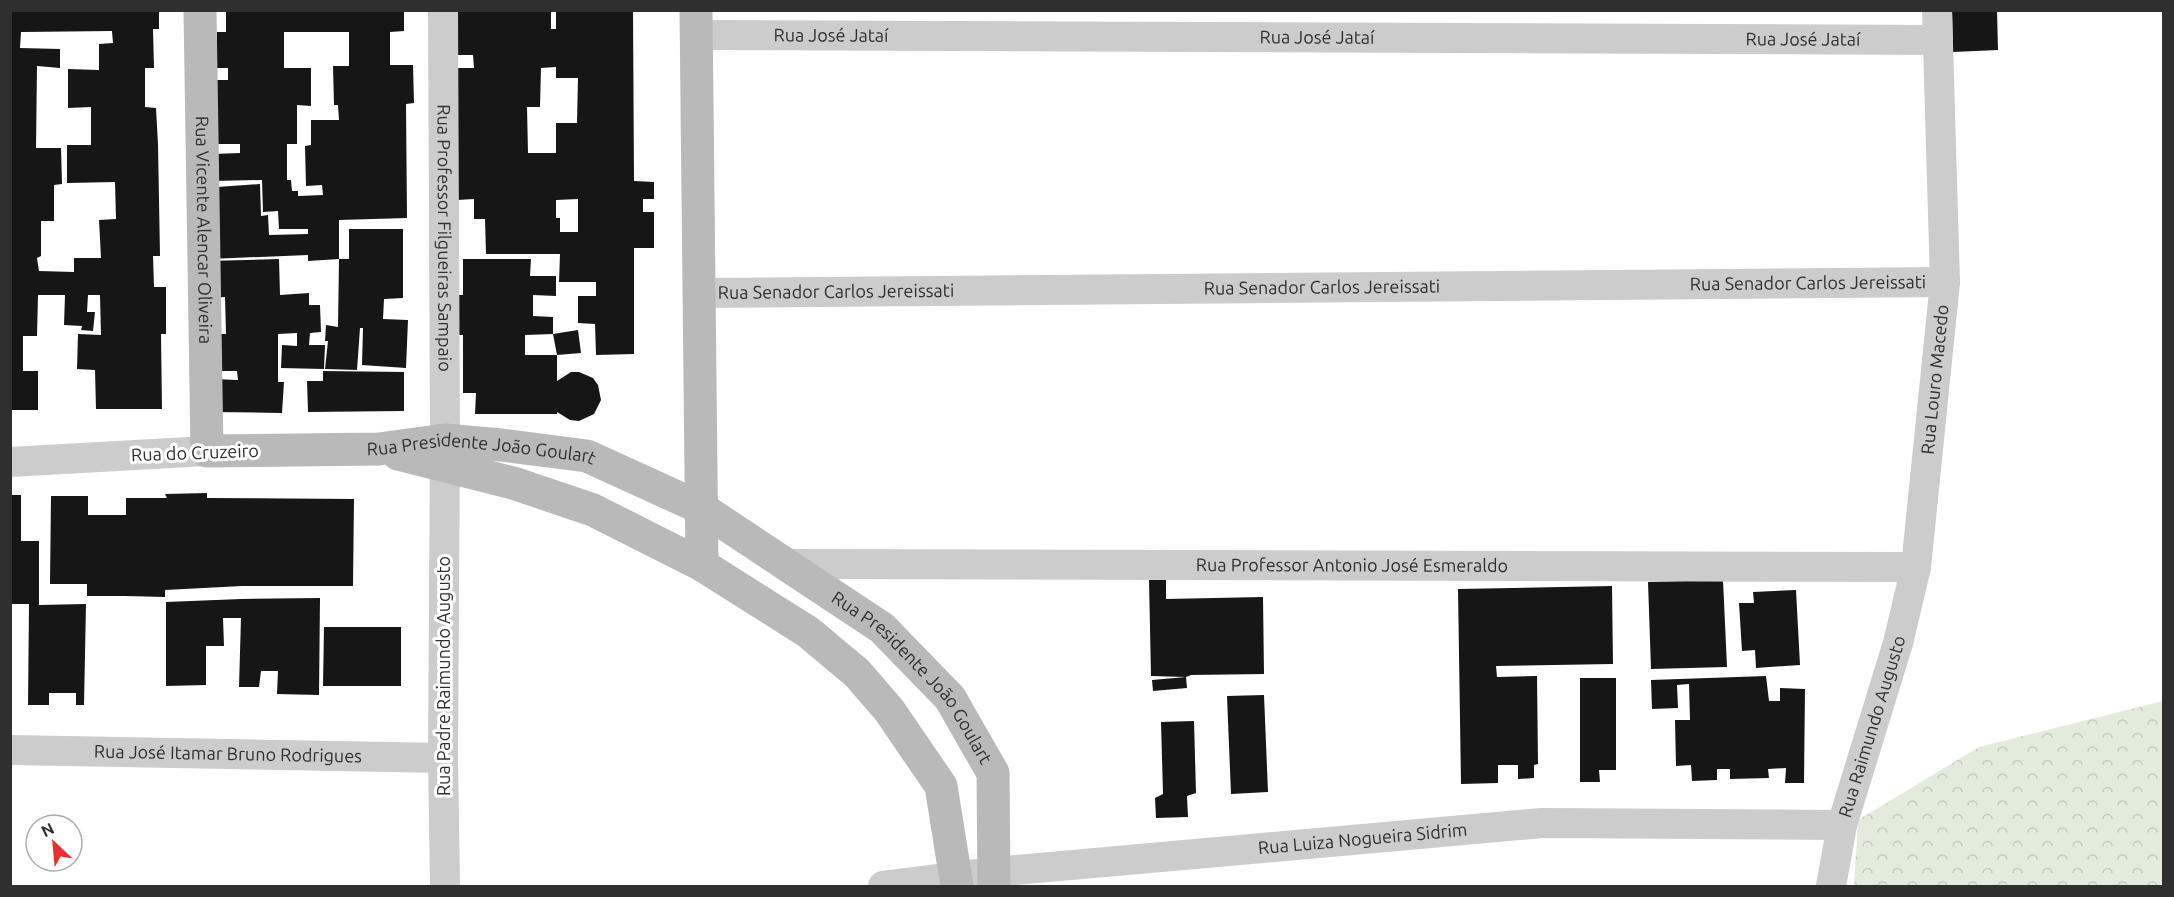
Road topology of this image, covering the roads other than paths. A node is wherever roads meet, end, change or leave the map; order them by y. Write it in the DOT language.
graph roads {
  1 [pos="200,10"];
  2 [pos="443,10"];
  3 [pos="1937,10"];
  4 [pos="696,23"];
  5 [pos="1937,40"];
  6 [pos="1945,282"];
  7 [pos="700,293"];
  8 [pos="379,449"];
  9 [pos="207,451"];
  10 [pos="445,453"];
  11 [pos="10,462"];
  12 [pos="701,508"];
  13 [pos="786,564"];
  14 [pos="702,566"];
  15 [pos="1916,567"];
  16 [pos="10,750"];
  17 [pos="443,758"];
  18 [pos="1842,825"];
  19 [pos="994,879"];
  20 [pos="956,882"];
  21 [pos="445,886"];
  22 [pos="883,886"];
  23 [pos="1831,886"];
  1 -- 9 [label="street, Rua Vicente Alencar Oliveira"];
  2 -- 10 [label="street, Rua Professor Filgueiras Sampaio"];
  3 -- 5 [label="street, Rua Louro Macedo"];
  4 -- 5 [label="street, Rua José Jataí"];
  4 -- 7 [label="street"];
  5 -- 6 [label="street, Rua Louro Macedo"];
  6 -- 7 [label="street, Rua Senador Carlos Jereissati"];
  6 -- 15 [label="street, Rua Louro Macedo"];
  7 -- 12 [label="street"];
  8 -- 9 [label="street, Rua do Cruzeiro"];
  8 -- 10 [label="street, Rua Presidente João Goulart"];
  9 -- 11 [label="street, Rua do Cruzeiro"];
  10 -- 12 [label="street, Rua Presidente João Goulart"];
  10 -- 14 [label="street, Rua Presidente João Goulart"];
  10 -- 17 [label="street, Rua Padre Raimundo Augusto"];
  12 -- 13 [label="street, Rua Presidente João Goulart"];
  12 -- 14 [label="street"];
  13 -- 15 [label="street, Rua Professor Antonio José Esmeraldo"];
  13 -- 19 [label="street, Rua Presidente João Goulart"];
  14 -- 20 [label="street, Rua Presidente João Goulart"];
  15 -- 18 [label="street, Rua Raimundo Augusto"];
  16 -- 17 [label="street, Rua José Itamar Bruno Rodrigues"];
  17 -- 21 [label="street, Rua Padre Raimundo Augusto"];
  18 -- 19 [label="street, Rua Luiza Nogueira Sidrim"];
  18 -- 23 [label="street, Rua Raimundo Augusto"];
  19 -- 20 [label="street, Rua Luiza Nogueira Sidrim"];
  20 -- 22 [label="street, Rua Luiza Nogueira Sidrim"];
}
